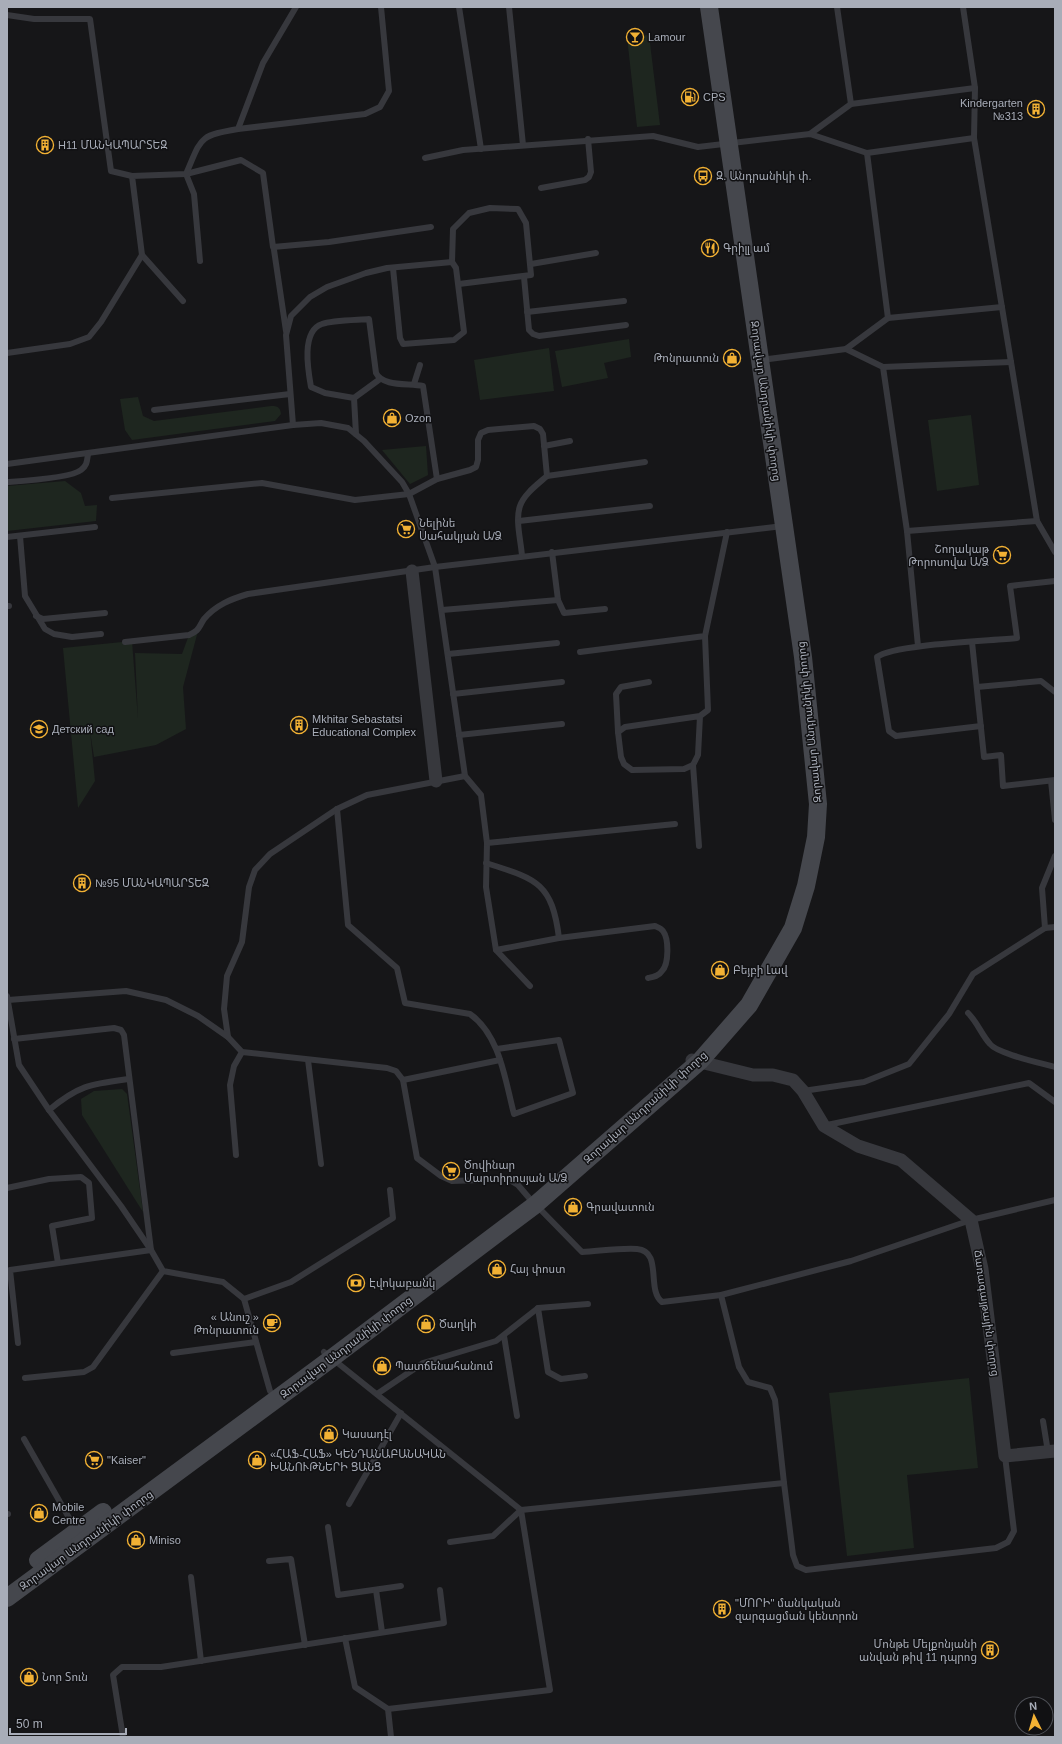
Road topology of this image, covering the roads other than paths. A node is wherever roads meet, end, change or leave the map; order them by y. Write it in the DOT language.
graph roads {
  1 [pos="296,7"];
  2 [pos="381,7"];
  3 [pos="459,7"];
  4 [pos="509,7"];
  5 [pos="702,7"];
  6 [pos="709,7"];
  7 [pos="837,7"];
  8 [pos="963,7"];
  9 [pos="7,15"];
  10 [pos="975,88"];
  11 [pos="851,104"];
  12 [pos="238,129"];
  13 [pos="810,134"];
  14 [pos="974,138"];
  15 [pos="588,139"];
  16 [pos="725,144"];
  17 [pos="523,145"];
  18 [pos="481,149"];
  19 [pos="867,153"];
  20 [pos="425,158"];
  21 [pos="186,174"];
  22 [pos="132,176"];
  23 [pos="542,188"];
  24 [pos="431,227"];
  25 [pos="274,250"];
  26 [pos="596,253"];
  27 [pos="142,255"];
  28 [pos="200,261"];
  29 [pos="452,262"];
  30 [pos="530,264"];
  31 [pos="393,268"];
  32 [pos="524,277"];
  33 [pos="459,284"];
  34 [pos="183,301"];
  35 [pos="624,301"];
  36 [pos="1002,307"];
  37 [pos="527,312"];
  38 [pos="888,318"];
  39 [pos="626,324"];
  40 [pos="286,335"];
  41 [pos="846,349"];
  42 [pos="7,353"];
  43 [pos="756,361"];
  44 [pos="1010,362"];
  45 [pos="420,365"];
  46 [pos="883,367"];
  47 [pos="380,379"];
  48 [pos="414,384"];
  49 [pos="290,394"];
  50 [pos="354,398"];
  51 [pos="154,410"];
  52 [pos="293,425"];
  53 [pos="356,434"];
  54 [pos="570,441"];
  55 [pos="544,446"];
  56 [pos="88,454"];
  57 [pos="645,462"];
  58 [pos="7,464"];
  59 [pos="548,476"];
  60 [pos="436,479"];
  61 [pos="7,482"];
  62 [pos="409,494"];
  63 [pos="112,498"];
  64 [pos="650,506"];
  65 [pos="1037,521"];
  66 [pos="519,522"];
  67 [pos="779,526"];
  68 [pos="94,527"];
  69 [pos="907,531"];
  70 [pos="727,532"];
  71 [pos="20,536"];
  72 [pos="7,537"];
  73 [pos="552,552"];
  74 [pos="1055,552"];
  75 [pos="522,556"];
  76 [pos="436,567"];
  77 [pos="412,571"];
  78 [pos="1055,581"];
  79 [pos="558,600"];
  80 [pos="605,609"];
  81 [pos="442,610"];
  82 [pos="105,613"];
  83 [pos="36,616"];
  84 [pos="101,634"];
  85 [pos="705,636"];
  86 [pos="124,642"];
  87 [pos="972,642"];
  88 [pos="557,643"];
  89 [pos="918,646"];
  90 [pos="580,652"];
  91 [pos="448,654"];
  92 [pos="562,682"];
  93 [pos="649,682"];
  94 [pos="977,687"];
  95 [pos="1055,692"];
  96 [pos="453,694"];
  97 [pos="700,716"];
  98 [pos="562,724"];
  99 [pos="981,726"];
  100 [pos="618,732"];
  101 [pos="459,735"];
  102 [pos="693,765"];
  103 [pos="465,776"];
  104 [pos="436,781"];
  105 [pos="1053,781"];
  106 [pos="337,809"];
  107 [pos="1055,820"];
  108 [pos="675,824"];
  109 [pos="487,843"];
  110 [pos="698,846"];
  111 [pos="1055,856"];
  112 [pos="486,863"];
  113 [pos="1055,927"];
  114 [pos="1045,928"];
  115 [pos="559,938"];
  116 [pos="496,950"];
  117 [pos="648,978"];
  118 [pos="530,986"];
  119 [pos="8,998"];
  120 [pos="968,1013"];
  121 [pos="9,1025"];
  122 [pos="228,1037"];
  123 [pos="14,1039"];
  124 [pos="497,1049"];
  125 [pos="242,1052"];
  126 [pos="308,1060"];
  127 [pos="500,1060"];
  128 [pos="695,1060"];
  129 [pos="1055,1067"];
  130 [pos="128,1079"];
  131 [pos="403,1080"];
  132 [pos="803,1091"];
  133 [pos="1055,1102"];
  134 [pos="49,1110"];
  135 [pos="824,1126"];
  136 [pos="236,1155"];
  137 [pos="322,1164"];
  138 [pos="7,1188"];
  139 [pos="390,1190"];
  140 [pos="1055,1200"];
  141 [pos="533,1202"];
  142 [pos="971,1220"];
  143 [pos="151,1250"];
  144 [pos="58,1263"];
  145 [pos="163,1271"];
  146 [pos="721,1295"];
  147 [pos="244,1299"];
  148 [pos="588,1304"];
  149 [pos="538,1308"];
  150 [pos="504,1336"];
  151 [pos="256,1342"];
  152 [pos="18,1343"];
  153 [pos="173,1353"];
  154 [pos="328,1355"];
  155 [pos="585,1376"];
  156 [pos="25,1378"];
  157 [pos="270,1392"];
  158 [pos="377,1394"];
  159 [pos="401,1413"];
  160 [pos="517,1416"];
  161 [pos="1043,1421"];
  162 [pos="24,1440"];
  163 [pos="1051,1451"];
  164 [pos="1004,1456"];
  165 [pos="784,1483"];
  166 [pos="349,1504"];
  167 [pos="521,1510"];
  168 [pos="328,1527"];
  169 [pos="77,1531"];
  170 [pos="450,1542"];
  171 [pos="269,1561"];
  172 [pos="191,1578"];
  173 [pos="7,1583"];
  174 [pos="401,1586"];
  175 [pos="376,1590"];
  176 [pos="440,1590"];
  177 [pos="7,1598"];
  178 [pos="382,1632"];
  179 [pos="345,1638"];
  180 [pos="305,1644"];
  181 [pos="201,1661"];
  182 [pos="388,1709"];
  183 [pos="123,1737"];
  184 [pos="391,1737"];
  1 -- 12 [label="lane"];
  2 -- 12 [label="lane"];
  3 -- 18 [label="lane"];
  4 -- 17 [label="lane"];
  5 -- 16 [label="main road, Զորավար Անդրանիկի փողոց"];
  6 -- 16 [label="main road, Զորավար Անդրանիկի փողոց"];
  7 -- 11 [label="lane"];
  8 -- 10 [label="lane"];
  9 -- 22 [label="lane"];
  10 -- 11 [label="lane"];
  10 -- 14 [label="lane"];
  11 -- 13 [label="lane"];
  12 -- 21 [label="lane"];
  13 -- 16 [label="lane"];
  13 -- 19 [label="lane"];
  14 -- 19 [label="lane"];
  14 -- 36 [label="lane"];
  15 -- 16 [label="lane"];
  15 -- 17 [label="lane"];
  15 -- 23 [label="lane"];
  16 -- 43 [label="main road, Զորավար Անդրանիկի փողոց"];
  17 -- 18 [label="lane"];
  18 -- 20 [label="lane"];
  19 -- 38 [label="lane"];
  21 -- 22 [label="lane"];
  21 -- 24 [label="lane"];
  21 -- 28 [label="lane"];
  22 -- 27 [label="lane"];
  25 -- 40 [label="lane"];
  26 -- 30 [label="lane"];
  27 -- 34 [label="lane"];
  27 -- 42 [label="lane"];
  29 -- 30 [label="lane"];
  29 -- 31 [label="lane"];
  29 -- 33 [label="lane"];
  30 -- 32 [label="lane"];
  31 -- 33 [label="lane"];
  31 -- 40 [label="lane"];
  32 -- 33 [label="lane"];
  32 -- 37 [label="lane"];
  35 -- 37 [label="lane"];
  36 -- 38 [label="lane"];
  36 -- 44 [label="lane"];
  37 -- 39 [label="lane"];
  38 -- 41 [label="lane"];
  40 -- 49 [label="lane"];
  41 -- 43 [label="lane"];
  41 -- 46 [label="lane"];
  43 -- 67 [label="main road, Զորավար Անդրանիկի փողոց"];
  44 -- 46 [label="lane"];
  44 -- 65 [label="lane"];
  45 -- 48 [label="lane"];
  46 -- 69 [label="lane"];
  47 -- 48 [label="lane"];
  47 -- 50 [label="lane"];
  47 -- 50 [label="lane"];
  48 -- 60 [label="lane"];
  49 -- 51 [label="lane"];
  49 -- 52 [label="lane"];
  50 -- 53 [label="lane"];
  52 -- 53 [label="lane"];
  52 -- 56 [label="lane"];
  53 -- 62 [label="lane"];
  54 -- 55 [label="lane"];
  55 -- 59 [label="lane"];
  55 -- 60 [label="lane"];
  56 -- 58 [label="lane"];
  56 -- 61 [label="lane"];
  57 -- 59 [label="lane"];
  59 -- 66 [label="lane"];
  60 -- 62 [label="lane"];
  62 -- 63 [label="lane"];
  62 -- 76 [label="lane"];
  64 -- 66 [label="lane"];
  65 -- 69 [label="lane"];
  65 -- 74 [label="lane"];
  66 -- 75 [label="lane"];
  67 -- 70 [label="lane"];
  67 -- 128 [label="main road, Զորավար Անդրանիկի փողոց"];
  68 -- 71 [label="lane"];
  69 -- 89 [label="lane"];
  70 -- 73 [label="lane"];
  70 -- 85 [label="lane"];
  71 -- 72 [label="lane"];
  71 -- 83 [label="lane"];
  73 -- 75 [label="lane"];
  73 -- 79 [label="lane"];
  75 -- 76 [label="lane"];
  76 -- 77 [label="lane"];
  76 -- 81 [label="lane"];
  77 -- 86 [label="lane"];
  77 -- 104 [label="street"];
  78 -- 87 [label="lane"];
  79 -- 80 [label="lane"];
  79 -- 81 [label="lane"];
  81 -- 91 [label="lane"];
  82 -- 83 [label="lane"];
  83 -- 84 [label="lane"];
  85 -- 90 [label="lane"];
  85 -- 97 [label="lane"];
  87 -- 89 [label="lane"];
  87 -- 94 [label="lane"];
  88 -- 91 [label="lane"];
  89 -- 99 [label="lane"];
  91 -- 96 [label="lane"];
  92 -- 96 [label="lane"];
  93 -- 100 [label="lane"];
  94 -- 95 [label="lane"];
  94 -- 99 [label="lane"];
  96 -- 101 [label="lane"];
  97 -- 100 [label="lane"];
  97 -- 102 [label="lane"];
  98 -- 101 [label="lane"];
  99 -- 105 [label="lane"];
  100 -- 102 [label="lane"];
  101 -- 103 [label="lane"];
  102 -- 110 [label="lane"];
  103 -- 104 [label="lane"];
  103 -- 109 [label="lane"];
  104 -- 106 [label="lane"];
  105 -- 107 [label="lane"];
  106 -- 122 [label="lane"];
  106 -- 124 [label="lane"];
  108 -- 109 [label="lane"];
  109 -- 112 [label="lane"];
  111 -- 114 [label="lane"];
  112 -- 115 [label="lane"];
  112 -- 116 [label="lane"];
  113 -- 114 [label="lane"];
  114 -- 132 [label="lane"];
  115 -- 116 [label="lane"];
  115 -- 117 [label="lane"];
  116 -- 118 [label="lane"];
  119 -- 121 [label="lane"];
  119 -- 122 [label="lane"];
  120 -- 129 [label="lane"];
  121 -- 123 [label="lane"];
  122 -- 125 [label="lane"];
  123 -- 130 [label="lane"];
  123 -- 134 [label="lane"];
  124 -- 127 [label="lane"];
  124 -- 127 [label="lane"];
  125 -- 126 [label="lane"];
  125 -- 136 [label="lane"];
  126 -- 131 [label="lane"];
  126 -- 137 [label="lane"];
  127 -- 131 [label="lane"];
  128 -- 132 [label="street"];
  128 -- 141 [label="main road, Զորավար Անդրանիկի փողոց"];
  130 -- 134 [label="lane"];
  130 -- 143 [label="lane"];
  131 -- 141 [label="lane"];
  132 -- 135 [label="street"];
  133 -- 135 [label="lane"];
  134 -- 143 [label="lane"];
  135 -- 142 [label="street"];
  138 -- 144 [label="lane"];
  139 -- 147 [label="lane"];
  140 -- 142 [label="lane"];
  141 -- 146 [label="lane"];
  141 -- 154 [label="main road, Զորավար Անդրանիկի փողոց"];
  142 -- 146 [label="lane"];
  142 -- 164 [label="street, Ճառագայթային փողոց"];
  143 -- 144 [label="lane"];
  143 -- 145 [label="lane"];
  144 -- 152 [label="lane"];
  145 -- 147 [label="lane"];
  145 -- 156 [label="lane"];
  146 -- 165 [label="lane"];
  147 -- 151 [label="lane"];
  148 -- 149 [label="lane"];
  149 -- 150 [label="lane"];
  149 -- 155 [label="lane"];
  150 -- 158 [label="lane"];
  150 -- 160 [label="lane"];
  151 -- 153 [label="lane"];
  151 -- 157 [label="lane"];
  154 -- 157 [label="main road, Զորավար Անդրանիկի փողոց"];
  154 -- 158 [label="lane"];
  154 -- 177 [label="main road, Զորավար Անդրանիկի փողոց"];
  157 -- 169 [label="main road, Զորավար Անդրանիկի փողոց"];
  158 -- 159 [label="lane"];
  159 -- 166 [label="lane"];
  159 -- 167 [label="lane"];
  161 -- 163 [label="lane"];
  162 -- 169 [label="lane"];
  163 -- 164 [label="street"];
  164 -- 165 [label="lane"];
  165 -- 167 [label="lane"];
  167 -- 170 [label="lane"];
  167 -- 182 [label="lane"];
  168 -- 175 [label="lane"];
  169 -- 173 [label="main road, Զորավար Անդրանիկի փողոց"];
  171 -- 180 [label="lane"];
  172 -- 181 [label="lane"];
  174 -- 175 [label="lane"];
  175 -- 178 [label="lane"];
  176 -- 178 [label="lane"];
  178 -- 179 [label="lane"];
  179 -- 180 [label="lane"];
  179 -- 182 [label="lane"];
  180 -- 181 [label="lane"];
  181 -- 183 [label="lane"];
  182 -- 184 [label="lane"];
}
